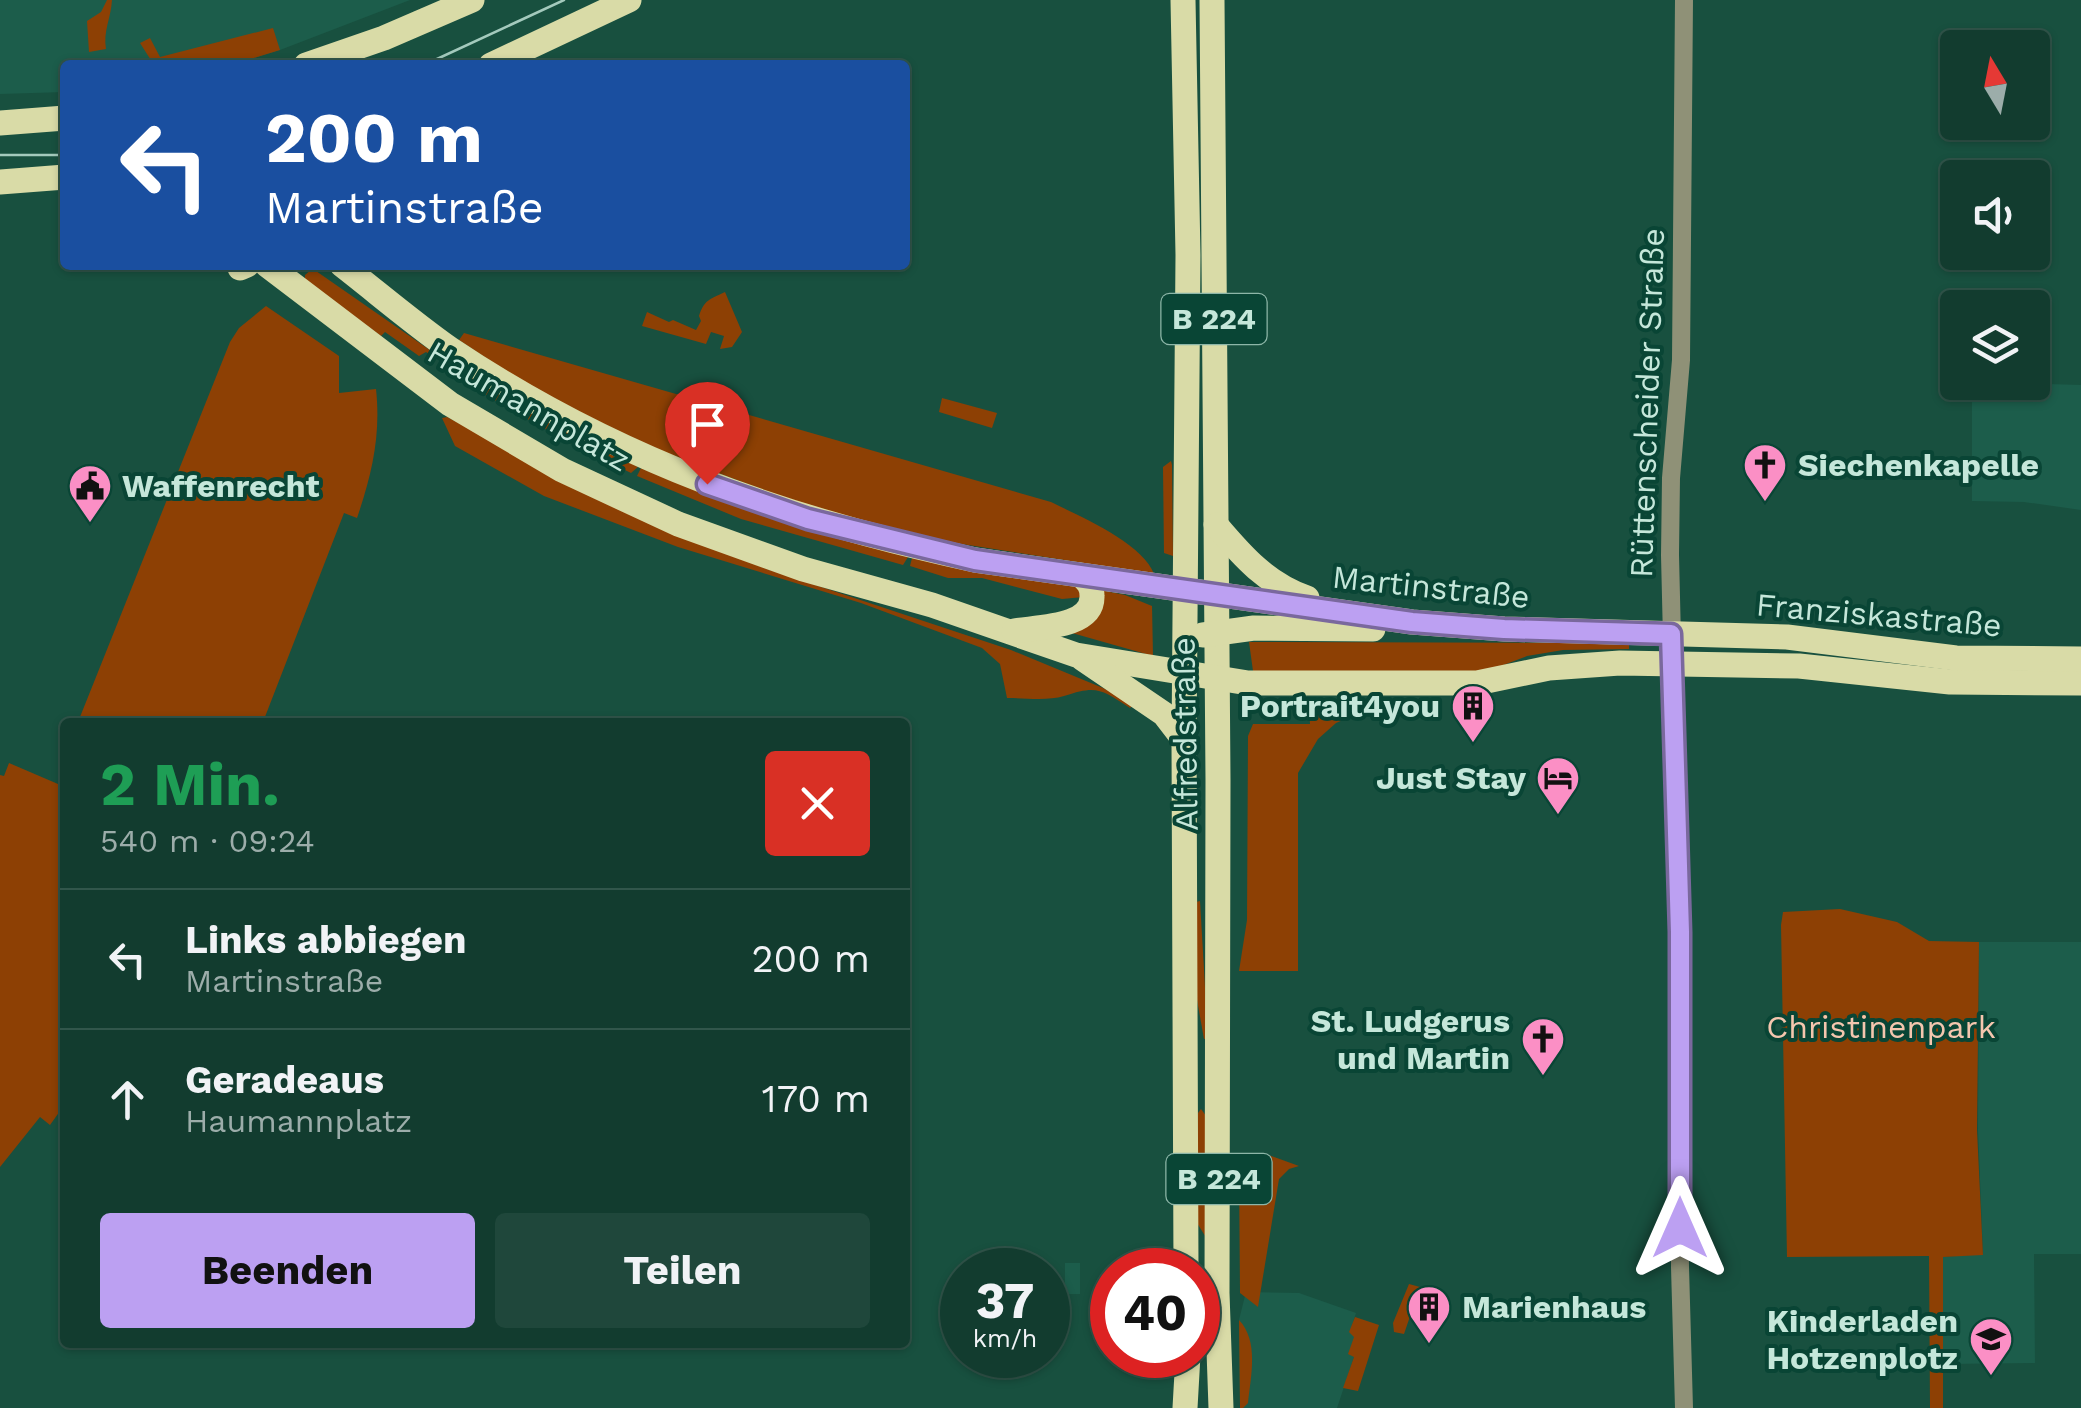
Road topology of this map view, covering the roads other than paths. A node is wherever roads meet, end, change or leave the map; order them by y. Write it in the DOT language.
graph roads {
  1 [pos="472,0"];
  2 [pos="629,0"];
  3 [pos="1183,0"];
  4 [pos="1212,0"];
  5 [pos="1684,0"];
  6 [pos="324,60"];
  7 [pos="502,60"];
  8 [pos="60,118"];
  9 [pos="0,123"];
  10 [pos="60,178"];
  11 [pos="5,182"];
  12 [pos="60,193"];
  13 [pos="275,270"];
  14 [pos="348,270"];
  15 [pos="1216,526"];
  16 [pos="1080,575"];
  17 [pos="1185,591"];
  18 [pos="1216,595"];
  19 [pos="1340,611"];
  20 [pos="1412,622"];
  21 [pos="1014,631"];
  22 [pos="1216,633"];
  23 [pos="1671,634"];
  24 [pos="1076,655"];
  25 [pos="2081,659"];
  26 [pos="1185,663"];
  27 [pos="1671,665"];
  28 [pos="1216,677"];
  29 [pos="2081,683"];
  30 [pos="1184,740"];
  31 [pos="1186,1248"];
  32 [pos="1187,1378"];
  33 [pos="1185,1408"];
  34 [pos="1221,1408"];
  35 [pos="1684,1408"];
  1 -- 6 [label="main road"];
  2 -- 7 [label="main road"];
  3 -- 17 [label="main road, Alfredstraße / B 224"];
  4 -- 15 [label="main road, Alfredstraße / B 224"];
  5 -- 23 [label="street, Rüttenscheider Straße"];
  8 -- 9 [label="main road"];
  10 -- 11 [label="main road"];
  11 -- 12 [label="main road"];
  13 -- 21 [label="main road, Haumannplatz"];
  14 -- 16 [label="main road, Haumannplatz"];
  15 -- 18 [label="main road, Alfredstraße / B 224"];
  15 -- 19 [label="main road"];
  16 -- 17 [label="main road, Haumannplatz"];
  16 -- 21 [label="main road"];
  17 -- 18 [label="main road, Martinstraße"];
  17 -- 26 [label="main road, Alfredstraße / B 224"];
  18 -- 19 [label="main road, Martinstraße"];
  18 -- 22 [label="main road, Alfredstraße / B 224"];
  19 -- 20 [label="main road, Martinstraße"];
  20 -- 22 [label="main road"];
  20 -- 23 [label="main road, Martinstraße"];
  21 -- 24 [label="main road, Haumannplatz"];
  22 -- 26 [label="main road"];
  22 -- 28 [label="main road, Alfredstraße / B 224"];
  23 -- 25 [label="main road, Franziskastraße"];
  23 -- 27 [label="street, Rüttenscheider Straße"];
  24 -- 26 [label="main road, Haumannplatz"];
  24 -- 30 [label="main road"];
  26 -- 28 [label="main road"];
  26 -- 30 [label="main road, Alfredstraße / B 224"];
  27 -- 28 [label="main road"];
  27 -- 29 [label="main road, Franziskastraße"];
  27 -- 35 [label="street, Rüttenscheider Straße"];
  28 -- 34 [label="main road, Alfredstraße / B 224"];
  30 -- 31 [label="main road, Alfredstraße / B 224"];
  32 -- 33 [label="main road"];
}
